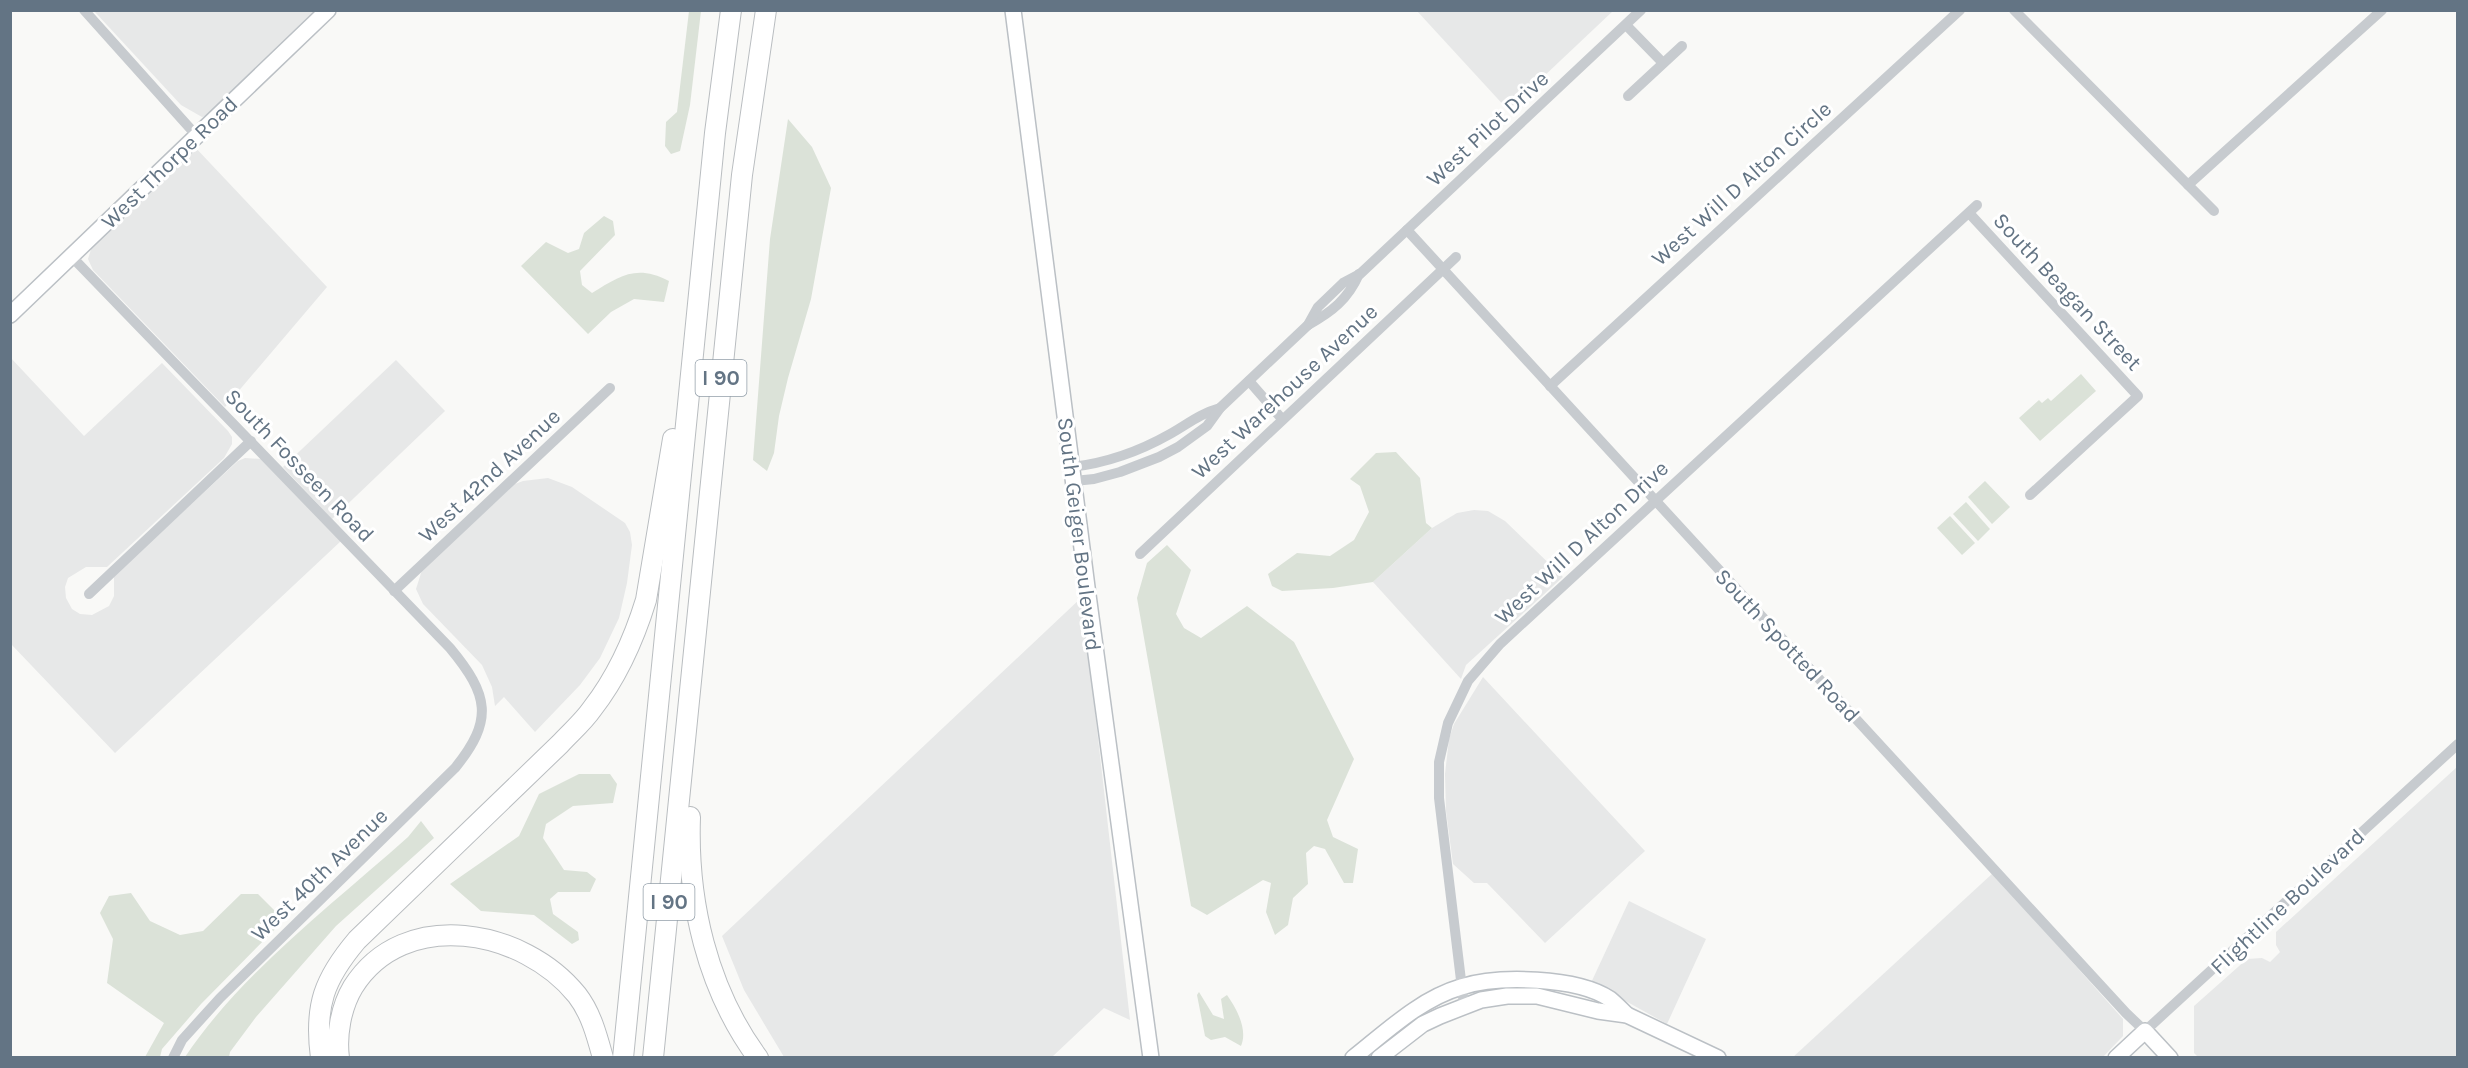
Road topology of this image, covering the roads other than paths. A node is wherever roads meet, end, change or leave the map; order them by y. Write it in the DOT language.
graph roads {
  1 [pos="84,10"];
  2 [pos="328,10"];
  3 [pos="731,10"];
  4 [pos="766,10"];
  5 [pos="1013,10"];
  6 [pos="1641,10"];
  7 [pos="1960,10"];
  8 [pos="2014,10"];
  9 [pos="2382,10"];
  10 [pos="1626,25"];
  11 [pos="1682,46"];
  12 [pos="1663,63"];
  13 [pos="1628,96"];
  14 [pos="196,135"];
  15 [pos="2188,185"];
  16 [pos="1973,209"];
  17 [pos="2214,211"];
  18 [pos="1407,230"];
  19 [pos="71,256"];
  20 [pos="1456,257"];
  21 [pos="1443,269"];
  22 [pos="10,315"];
  23 [pos="1249,381"];
  24 [pos="1550,386"];
  25 [pos="610,388"];
  26 [pos="688,407"];
  27 [pos="1282,419"];
  28 [pos="251,441"];
  29 [pos="1073,474"];
  30 [pos="2030,495"];
  31 [pos="1654,501"];
  32 [pos="1140,554"];
  33 [pos="394,591"];
  34 [pos="89,594"];
  35 [pos="483,714"];
  36 [pos="2457,744"];
  37 [pos="685,747"];
  38 [pos="1462,986"];
  39 [pos="1464,1005"];
  40 [pos="1627,1015"];
  41 [pos="2145,1031"];
  42 [pos="173,1058"];
  43 [pos="321,1058"];
  44 [pos="339,1058"];
  45 [pos="603,1058"];
  46 [pos="623,1058"];
  47 [pos="653,1058"];
  48 [pos="758,1058"];
  49 [pos="1151,1058"];
  50 [pos="1353,1058"];
  51 [pos="1379,1058"];
  52 [pos="1718,1058"];
  53 [pos="2116,1058"];
  54 [pos="2170,1058"];
  1 -- 14 [label="street"];
  2 -- 14 [label="street, West Thorpe Road"];
  3 -- 26 [label="highway, I 90"];
  4 -- 37 [label="highway, I 90"];
  5 -- 29 [label="street, South Geiger Boulevard"];
  6 -- 10 [label="street, West Pilot Drive"];
  7 -- 24 [label="street, West Will D Alton Circle"];
  8 -- 15 [label="street"];
  9 -- 15 [label="street"];
  10 -- 12 [label="street"];
  10 -- 18 [label="street, West Pilot Drive"];
  11 -- 12 [label="street"];
  12 -- 13 [label="street"];
  14 -- 19 [label="street, West Thorpe Road"];
  15 -- 17 [label="street"];
  16 -- 30 [label="street, South Beagan Street"];
  16 -- 31 [label="street, West Will D Alton Drive"];
  18 -- 21 [label="street, South Spotted Road"];
  18 -- 23 [label="street, West Pilot Drive"];
  19 -- 22 [label="street, West Thorpe Road"];
  19 -- 28 [label="street, South Fosseen Road"];
  20 -- 21 [label="street, West Warehouse Avenue"];
  21 -- 24 [label="street, South Spotted Road"];
  21 -- 27 [label="street, West Warehouse Avenue"];
  23 -- 27 [label="street"];
  23 -- 29 [label="street, West Pilot Drive"];
  24 -- 31 [label="street, South Spotted Road"];
  25 -- 33 [label="street, West 42nd Avenue"];
  26 -- 43 [label="highway"];
  26 -- 46 [label="highway, I 90"];
  27 -- 32 [label="street, West Warehouse Avenue"];
  28 -- 33 [label="street, South Fosseen Road"];
  28 -- 34 [label="street"];
  29 -- 49 [label="street, South Geiger Boulevard"];
  31 -- 38 [label="street, West Will D Alton Drive"];
  31 -- 41 [label="street, South Spotted Road"];
  33 -- 35 [label="street, South Fosseen Road"];
  35 -- 42 [label="street, West 40th Avenue"];
  36 -- 41 [label="street, Flightline Boulevard"];
  37 -- 47 [label="highway, I 90"];
  37 -- 48 [label="highway"];
  38 -- 39 [label="street, West Will D Alton Drive"];
  38 -- 40 [label="street"];
  38 -- 50 [label="street"];
  39 -- 40 [label="street"];
  39 -- 51 [label="street"];
  40 -- 52 [label="street"];
  41 -- 53 [label="street, Flightline Boulevard"];
  41 -- 54 [label="street, South Spotted Road"];
  44 -- 45 [label="highway"];
}
